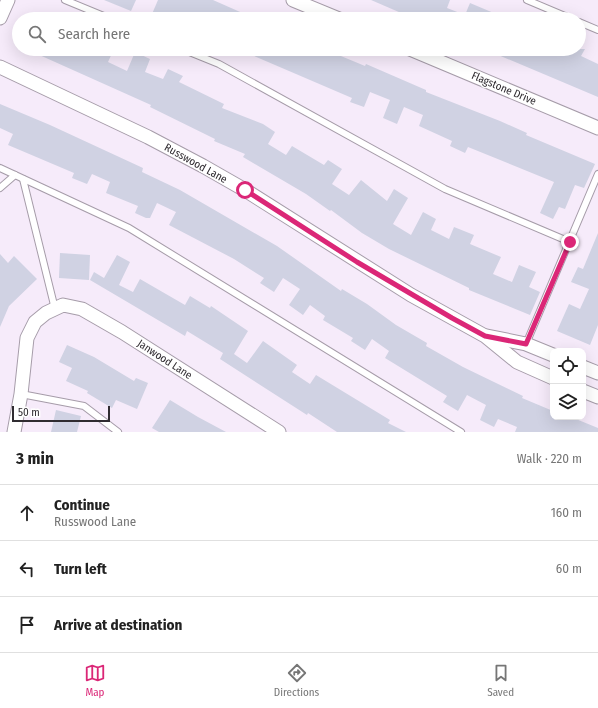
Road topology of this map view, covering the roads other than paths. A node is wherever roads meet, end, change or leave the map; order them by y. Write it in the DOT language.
graph roads {
  1 [pos="8,0"];
  2 [pos="65,0"];
  3 [pos="293,0"];
  4 [pos="527,0"];
  5 [pos="94,12"];
  6 [pos="322,12"];
  7 [pos="555,12"];
  8 [pos="0,16"];
  9 [pos="586,25"];
  10 [pos="598,30"];
  11 [pos="199,56"];
  12 [pos="427,56"];
  13 [pos="0,68"];
  14 [pos="598,128"];
  15 [pos="0,168"];
  16 [pos="598,174"];
  17 [pos="15,175"];
  18 [pos="23,179"];
  19 [pos="0,188"];
  20 [pos="570,242"];
  21 [pos="50,311"];
  22 [pos="485,336"];
  23 [pos="526,344"];
  24 [pos="550,353"];
  25 [pos="586,368"];
  26 [pos="598,373"];
  27 [pos="550,377"];
  28 [pos="586,391"];
  29 [pos="21,394"];
  30 [pos="598,397"];
  31 [pos="14,432"];
  32 [pos="118,432"];
  33 [pos="279,432"];
  34 [pos="462,432"];
  1 -- 8 [label="street"];
  2 -- 5 [label="lane"];
  3 -- 6 [label="street"];
  4 -- 7 [label="lane"];
  9 -- 10 [label="lane"];
  11 -- 20 [label="lane"];
  12 -- 14 [label="street, Flagstone Drive"];
  13 -- 22 [label="street, Russwood Lane"];
  15 -- 17 [label="lane"];
  16 -- 20 [label="lane"];
  17 -- 18 [label="lane"];
  17 -- 19 [label="lane"];
  18 -- 21 [label="lane"];
  18 -- 34 [label="lane"];
  20 -- 23 [label="lane"];
  21 -- 29 [label="street"];
  21 -- 33 [label="street, Janwood Lane"];
  22 -- 23 [label="street, Russwood Lane"];
  22 -- 27 [label="street, Russwood Lane"];
  23 -- 24 [label="street, Russwood Lane"];
  25 -- 26 [label="street"];
  28 -- 30 [label="street"];
  29 -- 31 [label="street"];
  29 -- 32 [label="lane"];
}
